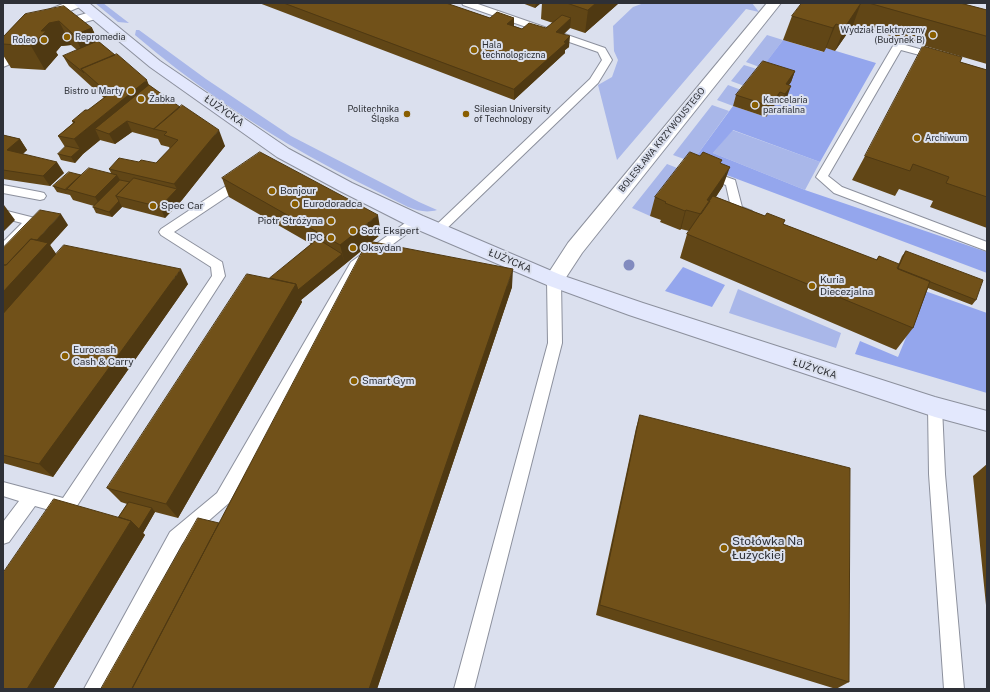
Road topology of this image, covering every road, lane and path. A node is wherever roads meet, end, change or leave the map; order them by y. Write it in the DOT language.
graph roads {
  1 [pos="77,3"];
  2 [pos="80,3"];
  3 [pos="466,3"];
  4 [pos="772,3"];
  5 [pos="94,14"];
  6 [pos="25,40"];
  7 [pos="951,61"];
  8 [pos="3,62"];
  9 [pos="695,169"];
  10 [pos="251,175"];
  11 [pos="3,189"];
  12 [pos="40,196"];
  13 [pos="3,214"];
  14 [pos="758,218"];
  15 [pos="416,221"];
  16 [pos="438,231"];
  17 [pos="987,247"];
  18 [pos="3,250"];
  19 [pos="554,280"];
  20 [pos="935,407"];
  21 [pos="987,421"];
  22 [pos="3,490"];
  23 [pos="32,498"];
  24 [pos="3,536"];
  25 [pos="94,689"];
  26 [pos="464,689"];
  27 [pos="954,689"];
  1 -- 6 [label="street"];
  2 -- 5 [label="street, ŁUŻYCKA"];
  3 -- 16 [label="lane"];
  4 -- 19 [label="street, BOLESŁAWA KRZYWOUSTEGO"];
  5 -- 6 [label="street"];
  5 -- 15 [label="street, ŁUŻYCKA"];
  6 -- 8 [label="street"];
  7 -- 17 [label="lane"];
  9 -- 14 [label="lane"];
  10 -- 23 [label="lane"];
  11 -- 12 [label="lane"];
  13 -- 18 [label="lane"];
  15 -- 16 [label="street, ŁUŻYCKA"];
  15 -- 25 [label="lane"];
  16 -- 19 [label="street, ŁUŻYCKA"];
  19 -- 20 [label="street, ŁUŻYCKA"];
  19 -- 26 [label="lane"];
  20 -- 21 [label="street, ŁUŻYCKA"];
  20 -- 27 [label="lane"];
  22 -- 23 [label="lane"];
  23 -- 24 [label="lane"];
}
